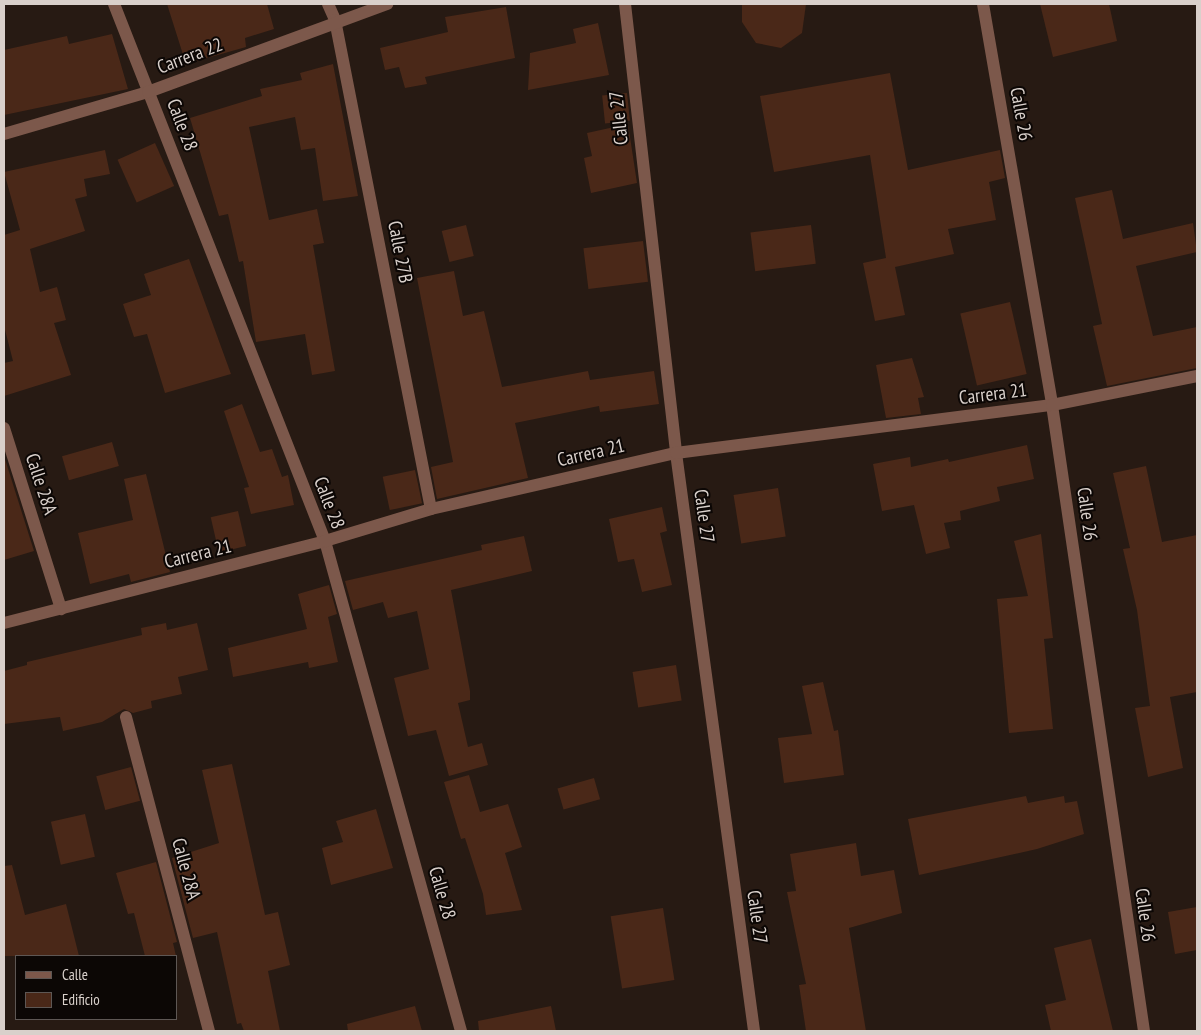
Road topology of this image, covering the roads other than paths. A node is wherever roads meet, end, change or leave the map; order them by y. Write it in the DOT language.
graph roads {
  1 [pos="114,4"];
  2 [pos="328,4"];
  3 [pos="387,4"];
  4 [pos="625,4"];
  5 [pos="984,4"];
  6 [pos="335,20"];
  7 [pos="148,92"];
  8 [pos="4,134"];
  9 [pos="1197,376"];
  10 [pos="1052,405"];
  11 [pos="4,428"];
  12 [pos="676,453"];
  13 [pos="432,509"];
  14 [pos="324,541"];
  15 [pos="61,609"];
  16 [pos="4,622"];
  17 [pos="126,717"];
  18 [pos="209,1031"];
  19 [pos="461,1031"];
  20 [pos="754,1031"];
  21 [pos="1144,1031"];
  1 -- 7 [label="street, Calle 28"];
  2 -- 6 [label="street, Calle 27B"];
  3 -- 6 [label="street, Carrera 22"];
  4 -- 12 [label="street, Calle 27"];
  5 -- 10 [label="street, Calle 26"];
  6 -- 7 [label="street, Carrera 22"];
  6 -- 13 [label="street, Calle 27B"];
  7 -- 8 [label="street, Carrera 22"];
  7 -- 14 [label="street, Calle 28"];
  9 -- 10 [label="street, Carrera 21"];
  10 -- 12 [label="street, Carrera 21"];
  10 -- 21 [label="street, Calle 26"];
  11 -- 15 [label="street, Calle 28A"];
  12 -- 13 [label="street, Carrera 21"];
  12 -- 20 [label="street, Calle 27"];
  13 -- 14 [label="street, Carrera 21"];
  14 -- 15 [label="street, Carrera 21"];
  14 -- 19 [label="street, Calle 28"];
  15 -- 16 [label="street, Carrera 21"];
  17 -- 18 [label="street, Calle 28A"];
}
